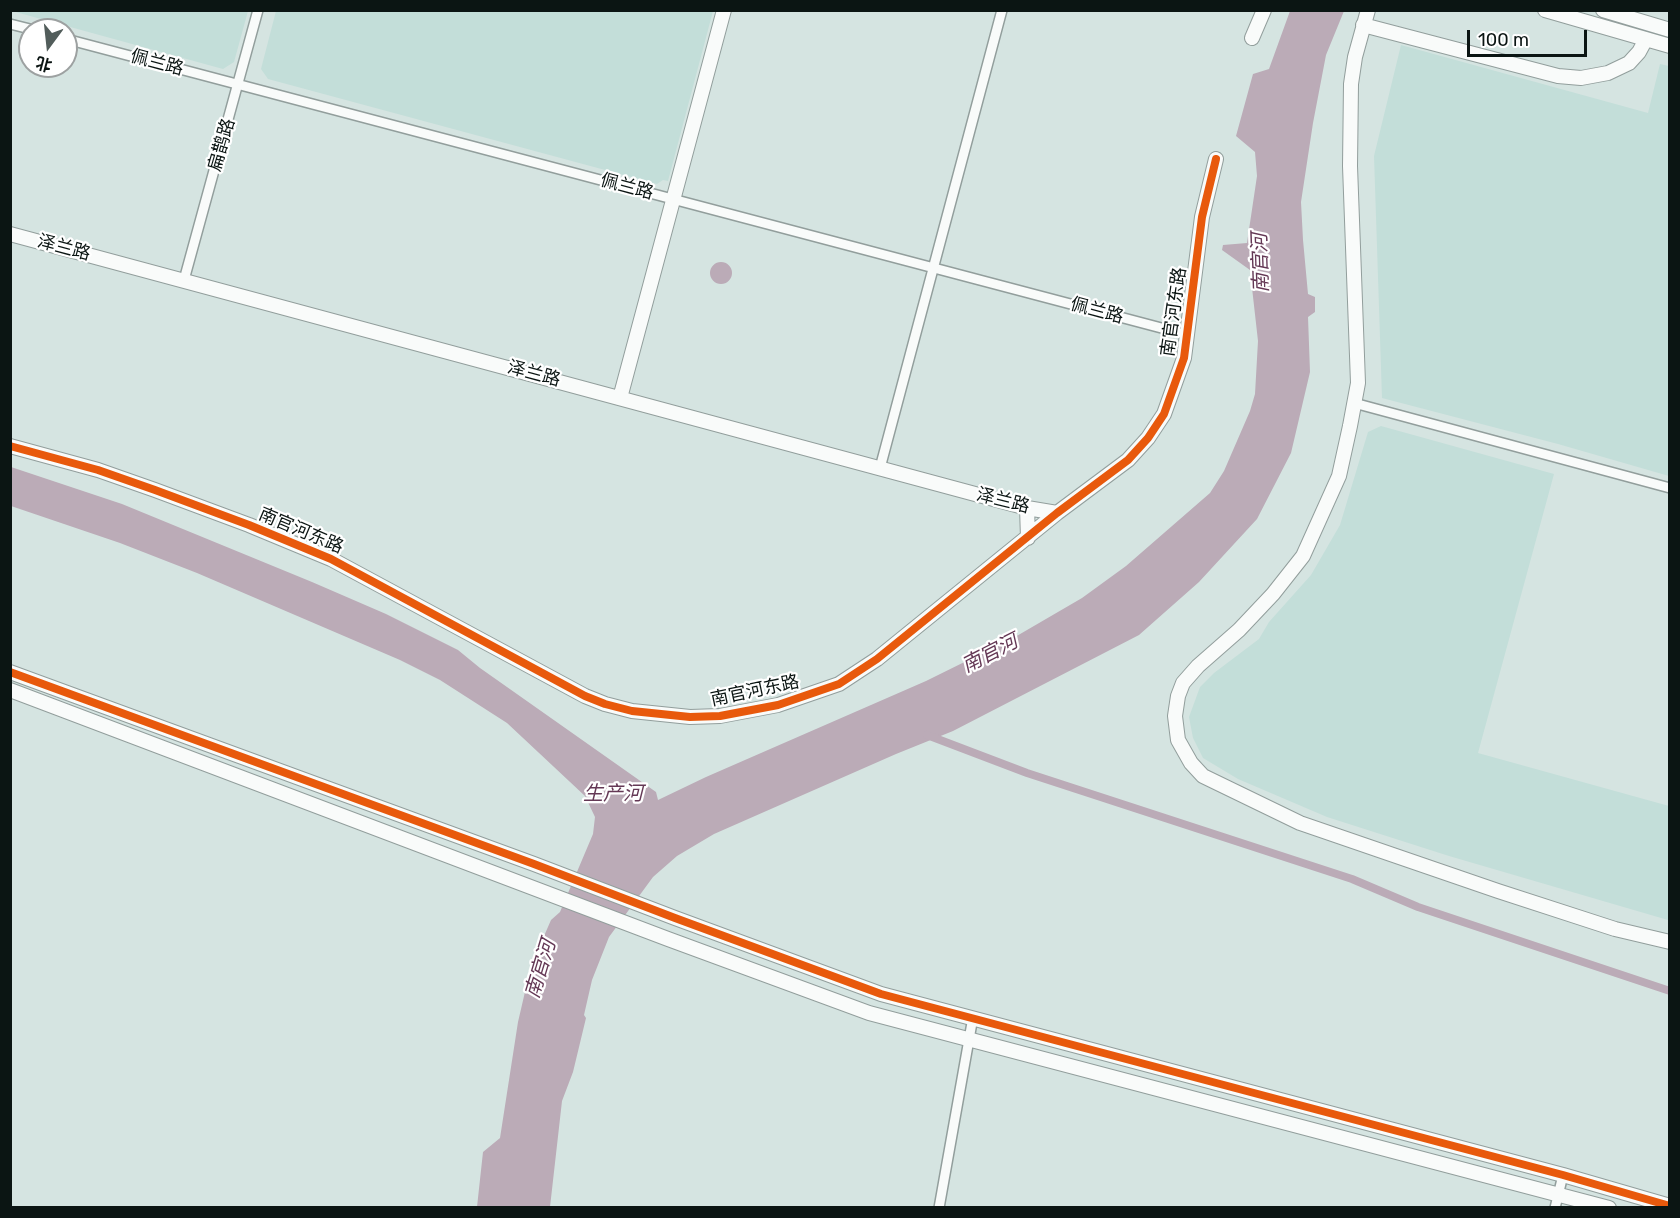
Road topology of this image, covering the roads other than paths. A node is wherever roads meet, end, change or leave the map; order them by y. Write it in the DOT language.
graph roads {
  1 [pos="258,10"];
  2 [pos="724,10"];
  3 [pos="1002,10"];
  4 [pos="1264,10"];
  5 [pos="1368,10"];
  6 [pos="1545,10"];
  7 [pos="1603,10"];
  8 [pos="1652,18"];
  9 [pos="1363,25"];
  10 [pos="1670,30"];
  11 [pos="1252,38"];
  12 [pos="1646,39"];
  13 [pos="78,42"];
  14 [pos="1670,46"];
  15 [pos="238,85"];
  16 [pos="1216,159"];
  17 [pos="674,200"];
  18 [pos="10,234"];
  19 [pos="934,268"];
  20 [pos="184,280"];
  21 [pos="1188,335"];
  22 [pos="621,398"];
  23 [pos="1354,403"];
  24 [pos="10,446"];
  25 [pos="880,468"];
  26 [pos="1670,488"];
  27 [pos="1027,508"];
  28 [pos="1057,513"];
  29 [pos="1028,538"];
  30 [pos="10,672"];
  31 [pos="10,690"];
  32 [pos="1670,942"];
  33 [pos="973,1017"];
  34 [pos="969,1040"];
  35 [pos="1563,1175"];
  36 [pos="1557,1201"];
  37 [pos="1670,1206"];
  38 [pos="939,1208"];
  39 [pos="1609,1208"];
  1 -- 15 [label="street, 扁鹊路"];
  2 -- 17 [label="street"];
  3 -- 19 [label="street"];
  4 -- 11 [label="street"];
  5 -- 9 [label="street"];
  6 -- 12 [label="street"];
  7 -- 8 [label="street"];
  8 -- 10 [label="street"];
  9 -- 12 [label="street"];
  9 -- 23 [label="street"];
  12 -- 14 [label="street"];
  13 -- 15 [label="street, 佩兰路"];
  15 -- 17 [label="street, 佩兰路"];
  15 -- 20 [label="street, 扁鹊路"];
  16 -- 21 [label="street, 南官河东路"];
  17 -- 19 [label="street, 佩兰路"];
  17 -- 22 [label="street"];
  18 -- 20 [label="street, 泽兰路"];
  19 -- 21 [label="street, 佩兰路"];
  19 -- 25 [label="street"];
  20 -- 22 [label="street, 泽兰路"];
  21 -- 28 [label="street, 南官河东路"];
  22 -- 25 [label="street, 泽兰路"];
  23 -- 26 [label="street"];
  23 -- 32 [label="street"];
  24 -- 29 [label="street, 南官河东路"];
  25 -- 27 [label="street, 泽兰路"];
  27 -- 28 [label="street, 泽兰路"];
  27 -- 29 [label="street"];
  28 -- 29 [label="street, 南官河东路"];
  30 -- 33 [label="street"];
  31 -- 34 [label="street"];
  33 -- 34 [label="street"];
  33 -- 35 [label="street"];
  34 -- 36 [label="street"];
  34 -- 38 [label="street"];
  35 -- 36 [label="street"];
  35 -- 37 [label="street"];
  36 -- 39 [label="street"];
}
